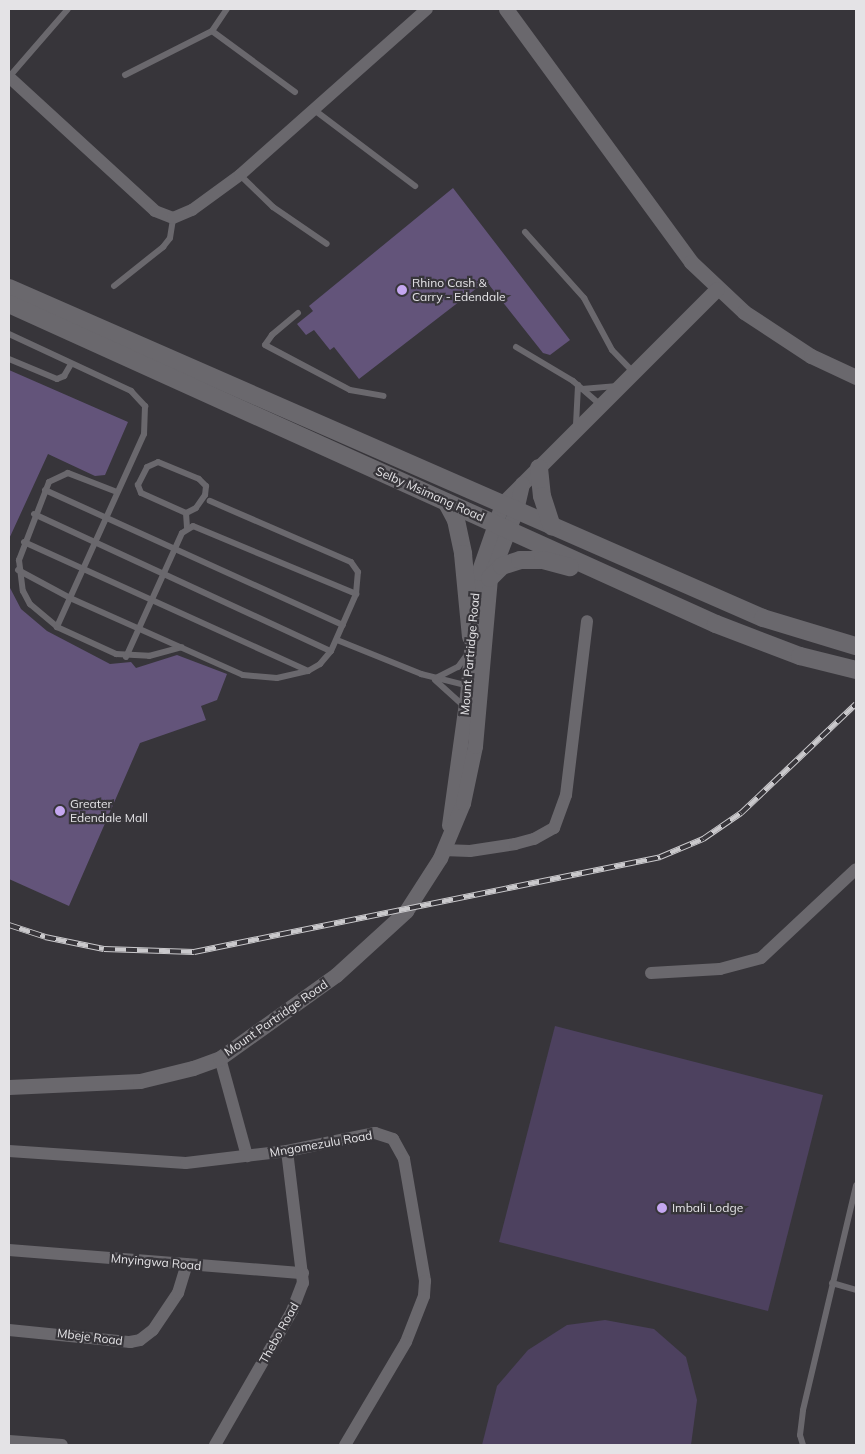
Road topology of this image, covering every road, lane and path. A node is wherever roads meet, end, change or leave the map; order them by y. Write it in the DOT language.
graph roads {
  1 [pos="68,9"];
  2 [pos="228,9"];
  3 [pos="427,9"];
  4 [pos="506,9"];
  5 [pos="212,31"];
  6 [pos="125,75"];
  7 [pos="9,79"];
  8 [pos="296,92"];
  9 [pos="313,109"];
  10 [pos="240,174"];
  11 [pos="415,186"];
  12 [pos="173,218"];
  13 [pos="525,232"];
  14 [pos="327,244"];
  15 [pos="114,286"];
  16 [pos="9,288"];
  17 [pos="717,289"];
  18 [pos="9,304"];
  19 [pos="298,313"];
  20 [pos="9,334"];
  21 [pos="516,347"];
  22 [pos="9,359"];
  23 [pos="71,364"];
  24 [pos="633,372"];
  25 [pos="856,377"];
  26 [pos="620,385"];
  27 [pos="580,387"];
  28 [pos="383,396"];
  29 [pos="600,405"];
  30 [pos="575,431"];
  31 [pos="539,468"];
  32 [pos="45,490"];
  33 [pos="117,492"];
  34 [pos="210,501"];
  35 [pos="447,503"];
  36 [pos="509,507"];
  37 [pos="186,513"];
  38 [pos="34,514"];
  39 [pos="106,517"];
  40 [pos="501,526"];
  41 [pos="552,526"];
  42 [pos="187,528"];
  43 [pos="24,542"];
  44 [pos="94,543"];
  45 [pos="175,548"];
  46 [pos="18,570"];
  47 [pos="82,570"];
  48 [pos="163,575"];
  49 [pos="607,575"];
  50 [pos="490,578"];
  51 [pos="356,594"];
  52 [pos="70,598"];
  53 [pos="151,602"];
  54 [pos="587,621"];
  55 [pos="343,625"];
  56 [pos="57,627"];
  57 [pos="139,629"];
  58 [pos="337,640"];
  59 [pos="471,643"];
  60 [pos="856,646"];
  61 [pos="183,647"];
  62 [pos="332,651"];
  63 [pos="126,657"];
  64 [pos="856,670"];
  65 [pos="308,671"];
  66 [pos="434,678"];
  67 [pos="474,687"];
  68 [pos="466,708"];
  69 [pos="446,843"];
  70 [pos="856,869"];
  71 [pos="651,973"];
  72 [pos="220,1058"];
  73 [pos="9,1087"];
  74 [pos="287,1150"];
  75 [pos="9,1151"];
  76 [pos="248,1156"];
  77 [pos="856,1185"];
  78 [pos="9,1250"];
  79 [pos="187,1264"];
  80 [pos="303,1273"];
  81 [pos="832,1283"];
  82 [pos="856,1290"];
  83 [pos="9,1330"];
  84 [pos="9,1441"];
  85 [pos="62,1445"];
  86 [pos="215,1445"];
  87 [pos="345,1445"];
  88 [pos="803,1445"];
  1 -- 7 [label="lane"];
  2 -- 5 [label="lane"];
  3 -- 9 [label="street"];
  4 -- 17 [label="street"];
  5 -- 6 [label="lane"];
  5 -- 8 [label="lane"];
  7 -- 12 [label="street"];
  9 -- 10 [label="street"];
  9 -- 11 [label="lane"];
  10 -- 12 [label="street"];
  10 -- 14 [label="lane"];
  12 -- 15 [label="lane"];
  13 -- 24 [label="lane"];
  16 -- 36 [label="main road, Selby Msimang Road"];
  17 -- 24 [label="street, Mount Partridge Road"];
  17 -- 25 [label="street"];
  18 -- 35 [label="main road, Selby Msimang Road"];
  19 -- 28 [label="lane"];
  20 -- 23 [label="lane"];
  21 -- 27 [label="lane"];
  22 -- 23 [label="lane"];
  23 -- 33 [label="lane"];
  24 -- 26 [label="street, Mount Partridge Road"];
  26 -- 27 [label="lane"];
  26 -- 29 [label="street, Mount Partridge Road"];
  27 -- 29 [label="lane"];
  27 -- 30 [label="lane"];
  29 -- 30 [label="street, Mount Partridge Road"];
  30 -- 31 [label="street, Mount Partridge Road"];
  31 -- 36 [label="street, Mount Partridge Road"];
  31 -- 41 [label="main road"];
  32 -- 33 [label="lane"];
  32 -- 38 [label="lane"];
  32 -- 39 [label="lane"];
  33 -- 39 [label="lane"];
  34 -- 51 [label="lane"];
  35 -- 40 [label="main road, Selby Msimang Road"];
  35 -- 59 [label="main road"];
  36 -- 40 [label="street, Mount Partridge Road"];
  36 -- 41 [label="main road, Selby Msimang Road"];
  37 -- 37 [label="lane"];
  37 -- 42 [label="lane"];
  38 -- 43 [label="lane"];
  38 -- 44 [label="lane"];
  39 -- 44 [label="lane"];
  39 -- 45 [label="lane"];
  40 -- 49 [label="main road, Selby Msimang Road"];
  40 -- 50 [label="street, Mount Partridge Road"];
  40 -- 59 [label="street, Mount Partridge Road"];
  41 -- 60 [label="main road, Selby Msimang Road"];
  42 -- 45 [label="lane"];
  42 -- 51 [label="lane"];
  43 -- 46 [label="lane"];
  43 -- 47 [label="lane"];
  44 -- 47 [label="lane"];
  44 -- 48 [label="lane"];
  45 -- 48 [label="lane"];
  45 -- 55 [label="lane"];
  46 -- 52 [label="lane"];
  46 -- 56 [label="lane"];
  47 -- 52 [label="lane"];
  47 -- 53 [label="lane"];
  48 -- 53 [label="lane"];
  48 -- 62 [label="lane"];
  49 -- 50 [label="main road"];
  49 -- 64 [label="main road, Selby Msimang Road"];
  50 -- 67 [label="street, Mount Partridge Road"];
  51 -- 55 [label="lane"];
  52 -- 56 [label="lane"];
  52 -- 57 [label="lane"];
  53 -- 57 [label="lane"];
  53 -- 65 [label="lane"];
  54 -- 69 [label="street"];
  55 -- 58 [label="lane"];
  56 -- 63 [label="lane"];
  57 -- 61 [label="lane"];
  57 -- 63 [label="lane"];
  58 -- 62 [label="lane"];
  58 -- 66 [label="lane"];
  59 -- 66 [label="lane"];
  59 -- 67 [label="street, Mount Partridge Road"];
  61 -- 63 [label="lane"];
  61 -- 65 [label="lane"];
  62 -- 65 [label="lane"];
  66 -- 67 [label="lane"];
  66 -- 68 [label="lane"];
  67 -- 68 [label="street, Mount Partridge Road"];
  67 -- 69 [label="street, Mount Partridge Road"];
  68 -- 69 [label="street, Mount Partridge Road"];
  69 -- 72 [label="street, Mount Partridge Road"];
  70 -- 71 [label="street"];
  72 -- 73 [label="street, Mount Partridge Road"];
  72 -- 76 [label="street"];
  74 -- 76 [label="street, Mngomezulu Road"];
  74 -- 80 [label="street, Thebo Road"];
  74 -- 87 [label="street, Mngomezulu Road"];
  75 -- 76 [label="street, Mngomezulu Road"];
  77 -- 81 [label="lane"];
  78 -- 79 [label="street, Mnyingwa Road"];
  79 -- 80 [label="street, Mnyingwa Road"];
  79 -- 83 [label="street, Mbeje Road"];
  80 -- 86 [label="street, Thebo Road"];
  81 -- 82 [label="lane"];
  81 -- 88 [label="lane"];
  84 -- 85 [label="street"];
}
